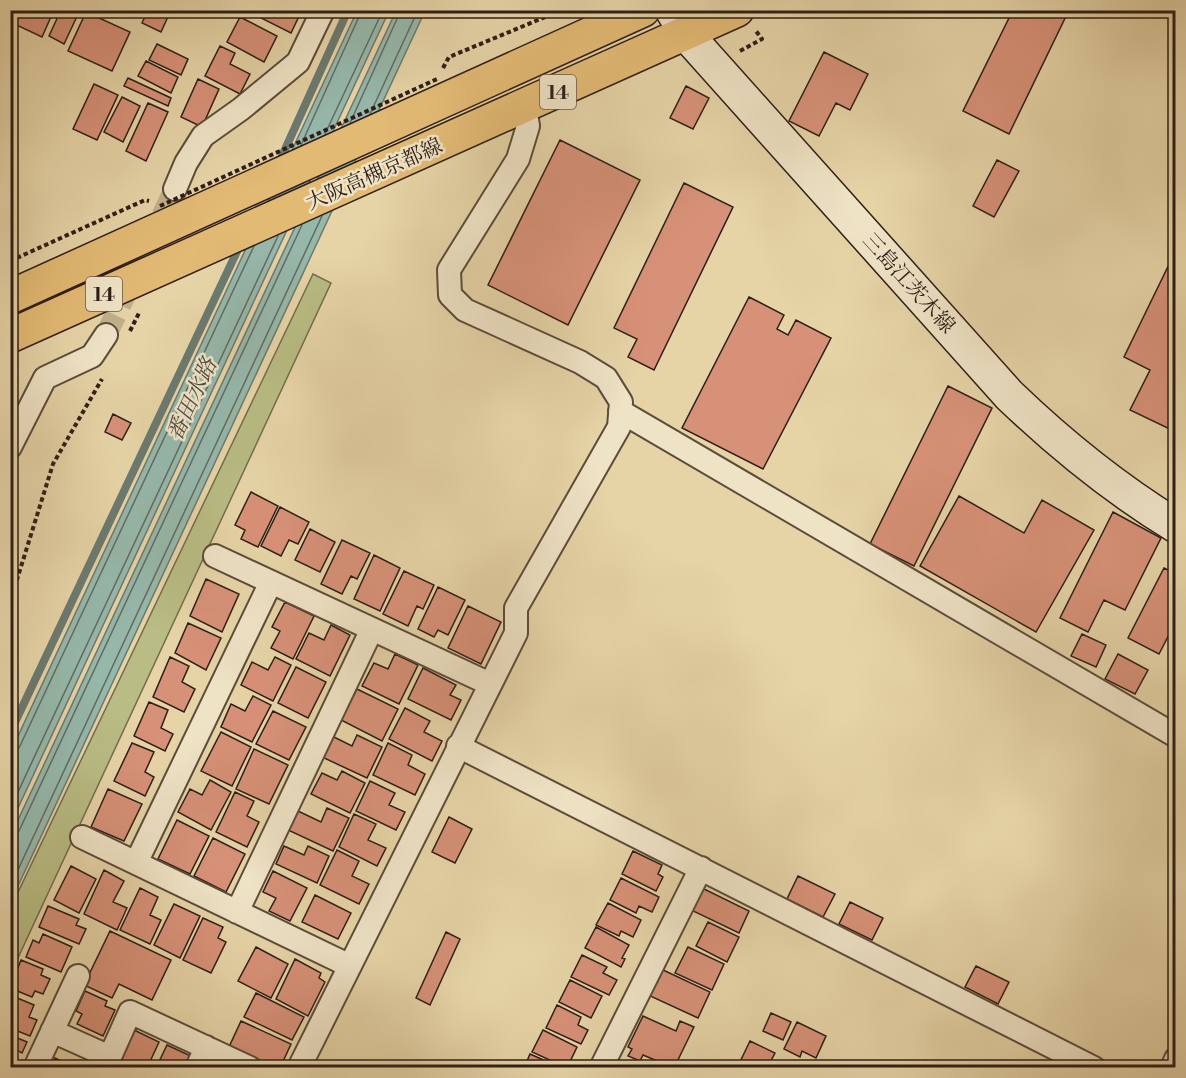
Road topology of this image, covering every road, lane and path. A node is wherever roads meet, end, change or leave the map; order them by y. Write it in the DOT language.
graph roads {
  1 [pos="323,10"];
  2 [pos="562,10"];
  3 [pos="643,10"];
  4 [pos="737,10"];
  5 [pos="679,22"];
  6 [pos="762,39"];
  7 [pos="736,54"];
  8 [pos="525,107"];
  9 [pos="175,189"];
  10 [pos="160,206"];
  11 [pos="10,297"];
  12 [pos="137,318"];
  13 [pos="10,336"];
  14 [pos="116,336"];
  15 [pos="104,376"];
  16 [pos="620,411"];
  17 [pos="10,447"];
  18 [pos="1176,526"];
  19 [pos="215,556"];
  20 [pos="271,582"];
  21 [pos="10,602"];
  22 [pos="372,629"];
  23 [pos="490,684"];
  24 [pos="1176,736"];
  25 [pos="458,746"];
  26 [pos="82,837"];
  27 [pos="136,863"];
  28 [pos="701,868"];
  29 [pos="237,912"];
  30 [pos="350,966"];
  31 [pos="78,976"];
  32 [pos="52,1031"];
  33 [pos="201,1057"];
  34 [pos="1176,1059"];
  35 [pos="107,1062"];
  36 [pos="300,1067"];
  37 [pos="35,1068"];
  38 [pos="250,1068"];
  39 [pos="601,1068"];
  40 [pos="1094,1068"];
  41 [pos="1172,1068"];
  1 -- 9 [label="street"];
  2 -- 10 [label="path, bridge"];
  3 -- 11 [label="main road, 大阪高槻京都線 / 14"];
  4 -- 5 [label="main road, 大阪高槻京都線 / 14"];
  5 -- 8 [label="main road, 大阪高槻京都線 / 14"];
  5 -- 18 [label="main road, 三島江茨木線"];
  6 -- 7 [label="path"];
  8 -- 13 [label="main road, 大阪高槻京都線 / 14"];
  8 -- 16 [label="street"];
  12 -- 14 [label="path"];
  14 -- 17 [label="street"];
  15 -- 21 [label="path"];
  16 -- 23 [label="street"];
  16 -- 24 [label="street"];
  19 -- 20 [label="street"];
  20 -- 22 [label="street"];
  20 -- 27 [label="street"];
  22 -- 23 [label="street"];
  22 -- 29 [label="street"];
  23 -- 25 [label="street"];
  25 -- 28 [label="street"];
  25 -- 30 [label="street"];
  26 -- 27 [label="street"];
  27 -- 29 [label="street"];
  28 -- 39 [label="street"];
  28 -- 40 [label="street"];
  29 -- 30 [label="street"];
  30 -- 36 [label="street"];
  31 -- 32 [label="street"];
  32 -- 35 [label="street"];
  32 -- 37 [label="street"];
  33 -- 35 [label="street"];
  33 -- 38 [label="street"];
  34 -- 41 [label="street"];
}
